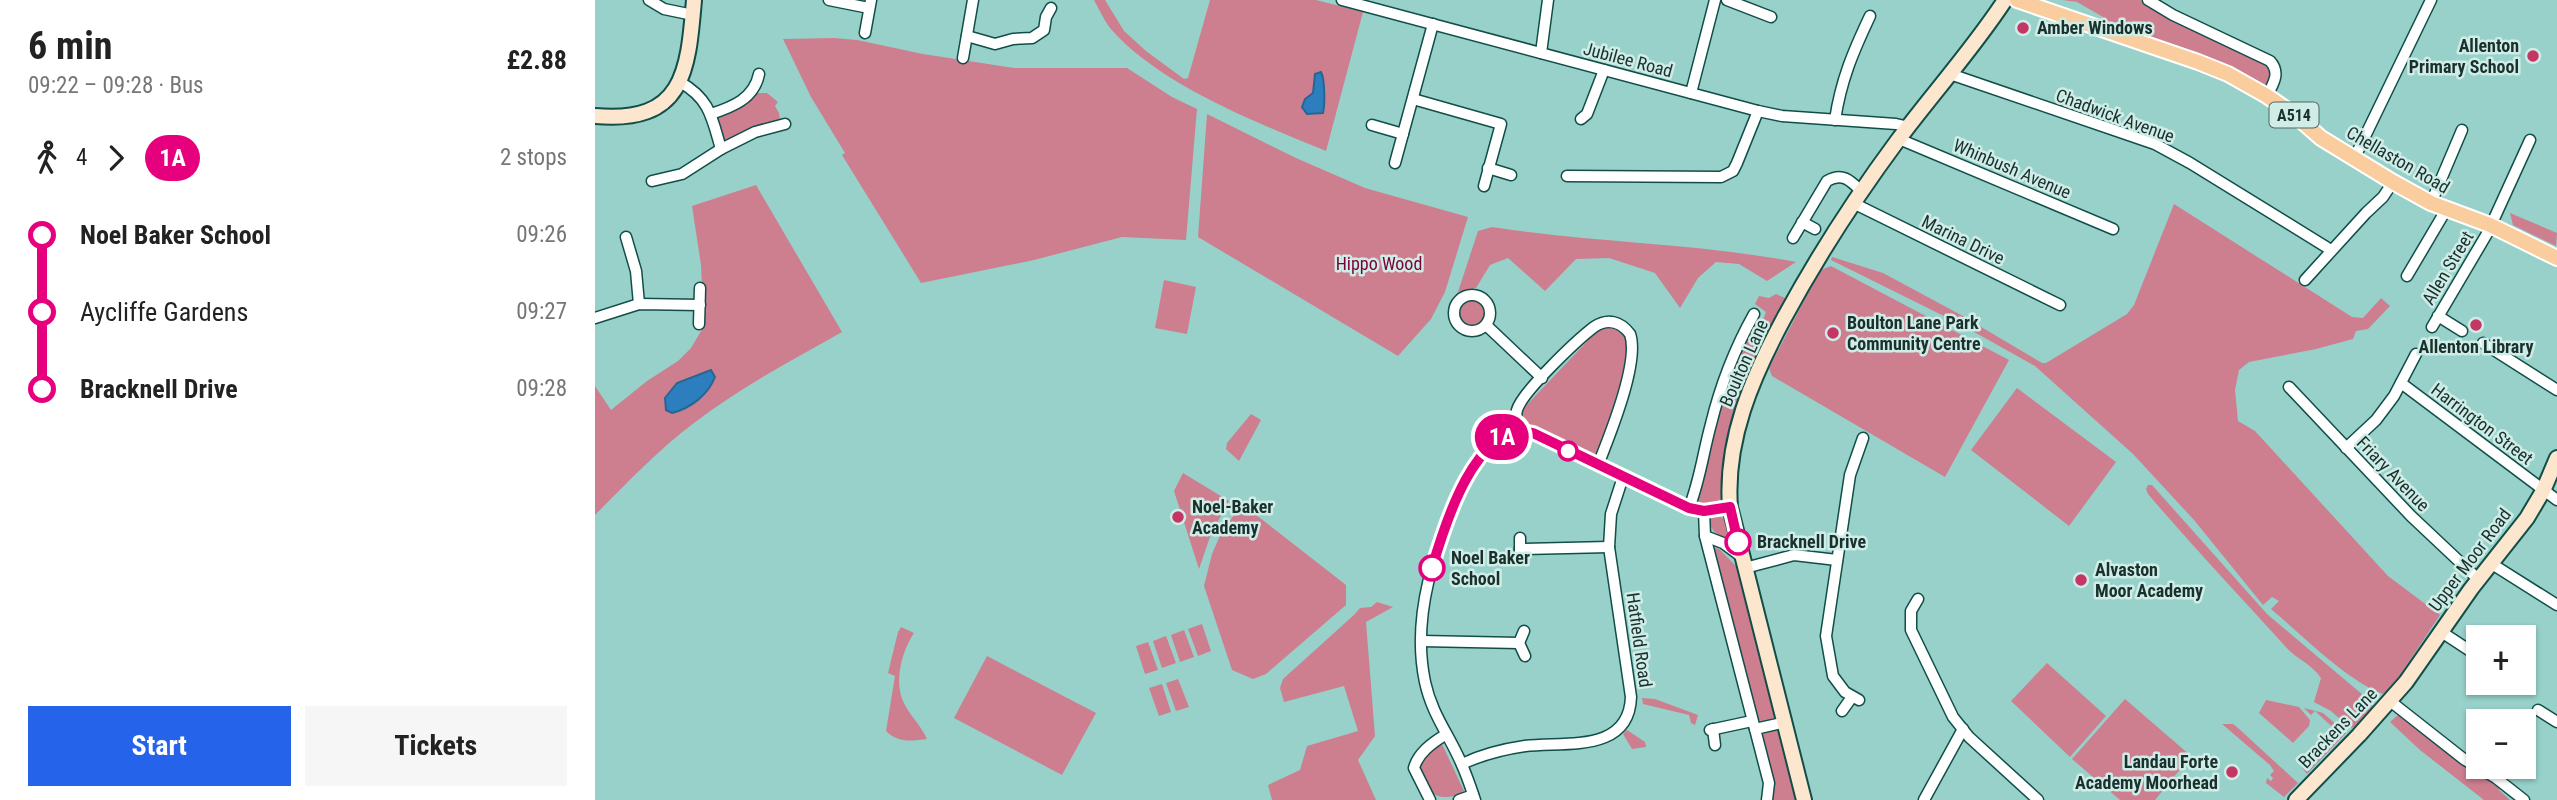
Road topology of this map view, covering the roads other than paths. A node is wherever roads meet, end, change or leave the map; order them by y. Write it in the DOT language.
graph roads {
  1 [pos="649,0"];
  2 [pos="829,0"];
  3 [pos="973,0"];
  4 [pos="1342,0"];
  5 [pos="1548,0"];
  6 [pos="1715,0"];
  7 [pos="1727,0"];
  8 [pos="2005,0"];
  9 [pos="2017,0"];
  10 [pos="2148,0"];
  11 [pos="2431,0"];
  12 [pos="1367,3"];
  13 [pos="870,4"];
  14 [pos="693,7"];
  15 [pos="1051,8"];
  16 [pos="1870,16"];
  17 [pos="1771,17"];
  18 [pos="1433,24"];
  19 [pos="865,33"];
  20 [pos="967,36"];
  21 [pos="1541,53"];
  22 [pos="963,58"];
  23 [pos="1604,70"];
  24 [pos="759,74"];
  25 [pos="1951,74"];
  26 [pos="680,82"];
  27 [pos="1691,93"];
  28 [pos="2267,96"];
  29 [pos="1413,99"];
  30 [pos="1758,111"];
  31 [pos="711,114"];
  32 [pos="595,116"];
  33 [pos="1581,119"];
  34 [pos="1835,120"];
  35 [pos="785,124"];
  36 [pos="1372,125"];
  37 [pos="2462,130"];
  38 [pos="1904,133"];
  39 [pos="1403,134"];
  40 [pos="2531,140"];
  41 [pos="721,149"];
  42 [pos="2354,159"];
  43 [pos="1395,163"];
  44 [pos="1488,168"];
  45 [pos="1511,175"];
  46 [pos="1567,176"];
  47 [pos="652,181"];
  48 [pos="2393,183"];
  49 [pos="1484,186"];
  50 [pos="1857,197"];
  51 [pos="2431,203"];
  52 [pos="2446,210"];
  53 [pos="1802,222"];
  54 [pos="2490,225"];
  55 [pos="1815,229"];
  56 [pos="2113,229"];
  57 [pos="626,237"];
  58 [pos="1794,238"];
  59 [pos="2331,250"];
  60 [pos="2557,258"];
  61 [pos="2407,276"];
  62 [pos="2305,280"];
  63 [pos="700,288"];
  64 [pos="639,304"];
  65 [pos="700,305"];
  66 [pos="2060,305"];
  67 [pos="1754,314"];
  68 [pos="2438,316"];
  69 [pos="595,317"];
  70 [pos="699,324"];
  71 [pos="1486,325"];
  72 [pos="2432,327"];
  73 [pos="2462,331"];
  74 [pos="2483,343"];
  75 [pos="2416,354"];
  76 [pos="1542,378"];
  77 [pos="2401,383"];
  78 [pos="2289,387"];
  79 [pos="2557,390"];
  80 [pos="1519,432"];
  81 [pos="1863,438"];
  82 [pos="2346,448"];
  83 [pos="2557,458"];
  84 [pos="1598,465"];
  85 [pos="1623,477"];
  86 [pos="2543,491"];
  87 [pos="2557,500"];
  88 [pos="1730,507"];
  89 [pos="1689,508"];
  90 [pos="1704,511"];
  91 [pos="1705,536"];
  92 [pos="1609,547"];
  93 [pos="1520,549"];
  94 [pos="1837,561"];
  95 [pos="1744,563"];
  96 [pos="2492,564"];
  97 [pos="2479,580"];
  98 [pos="1918,599"];
  99 [pos="2557,605"];
  100 [pos="1524,631"];
  101 [pos="2440,631"];
  102 [pos="1422,641"];
  103 [pos="1519,643"];
  104 [pos="2466,648"];
  105 [pos="1525,656"];
  106 [pos="2406,682"];
  107 [pos="2390,701"];
  108 [pos="2538,710"];
  109 [pos="1842,711"];
  110 [pos="1786,722"];
  111 [pos="2557,722"];
  112 [pos="1754,725"];
  113 [pos="1963,729"];
  114 [pos="1445,735"];
  115 [pos="1715,746"];
  116 [pos="1462,764"];
  117 [pos="1474,797"];
  118 [pos="1430,800"];
  119 [pos="1459,800"];
  120 [pos="1767,800"];
  121 [pos="1804,800"];
  122 [pos="1924,800"];
  123 [pos="2038,800"];
  124 [pos="2296,800"];
  125 [pos="2524,800"];
  1 -- 14 [label="street"];
  2 -- 13 [label="street"];
  3 -- 20 [label="street"];
  4 -- 12 [label="street, Jubilee Road"];
  5 -- 21 [label="street"];
  6 -- 27 [label="street"];
  7 -- 17 [label="street"];
  8 -- 25 [label="street, Boulton Lane"];
  9 -- 28 [label="main road, Chellaston Road / A514"];
  10 -- 28 [label="street"];
  11 -- 42 [label="street"];
  12 -- 18 [label="street, Jubilee Road"];
  13 -- 19 [label="street"];
  14 -- 26 [label="street"];
  15 -- 20 [label="street"];
  16 -- 34 [label="street"];
  18 -- 21 [label="street, Jubilee Road"];
  18 -- 29 [label="street"];
  20 -- 22 [label="street"];
  21 -- 23 [label="street, Jubilee Road"];
  23 -- 27 [label="street, Jubilee Road"];
  23 -- 33 [label="street"];
  24 -- 31 [label="street"];
  25 -- 38 [label="street, Boulton Lane"];
  25 -- 59 [label="street, Chadwick Avenue"];
  26 -- 31 [label="street"];
  26 -- 32 [label="street"];
  27 -- 30 [label="street, Jubilee Road"];
  28 -- 42 [label="main road, Chellaston Road / A514"];
  29 -- 39 [label="street"];
  29 -- 44 [label="street"];
  30 -- 34 [label="street, Jubilee Road"];
  30 -- 46 [label="street"];
  31 -- 41 [label="street"];
  34 -- 38 [label="street, Jubilee Road"];
  35 -- 41 [label="street"];
  36 -- 39 [label="street"];
  37 -- 51 [label="street"];
  38 -- 50 [label="street, Boulton Lane"];
  38 -- 56 [label="street, Whinbush Avenue"];
  39 -- 43 [label="street"];
  40 -- 54 [label="street, Allen Street"];
  41 -- 47 [label="street"];
  42 -- 48 [label="main road, Chellaston Road / A514"];
  44 -- 45 [label="street"];
  44 -- 49 [label="street"];
  48 -- 51 [label="main road, Chellaston Road / A514"];
  48 -- 59 [label="street"];
  50 -- 53 [label="street, Marina Drive"];
  50 -- 66 [label="street, Marina Drive"];
  50 -- 88 [label="street, Boulton Lane"];
  51 -- 52 [label="main road, Chellaston Road / A514"];
  52 -- 54 [label="main road, Chellaston Road / A514"];
  52 -- 61 [label="street"];
  53 -- 55 [label="street"];
  53 -- 58 [label="street, Marina Drive"];
  54 -- 60 [label="main road, Chellaston Road / A514"];
  54 -- 68 [label="street, Allen Street"];
  57 -- 64 [label="street"];
  59 -- 62 [label="street"];
  63 -- 65 [label="street"];
  64 -- 65 [label="street"];
  64 -- 69 [label="street"];
  65 -- 70 [label="street"];
  67 -- 89 [label="street, Boulton Lane"];
  68 -- 72 [label="street, Allen Street"];
  68 -- 73 [label="street"];
  71 -- 76 [label="street"];
  74 -- 79 [label="street"];
  75 -- 77 [label="street"];
  76 -- 80 [label="street"];
  76 -- 84 [label="street"];
  77 -- 82 [label="street"];
  77 -- 86 [label="street, Harrington Street"];
  78 -- 82 [label="street, Friary Avenue"];
  80 -- 84 [label="street"];
  80 -- 102 [label="street"];
  81 -- 94 [label="street"];
  82 -- 97 [label="street, Friary Avenue"];
  83 -- 86 [label="street, Upper Moor Road"];
  84 -- 85 [label="street"];
  85 -- 89 [label="street"];
  85 -- 92 [label="street, Hatfield Road"];
  86 -- 87 [label="street, Harrington Street"];
  86 -- 96 [label="street, Upper Moor Road"];
  88 -- 90 [label="street"];
  88 -- 95 [label="street, Boulton Lane"];
  89 -- 90 [label="street"];
  90 -- 91 [label="street"];
  91 -- 95 [label="street"];
  91 -- 112 [label="street"];
  92 -- 93 [label="street"];
  92 -- 116 [label="street, Hatfield Road"];
  94 -- 95 [label="street"];
  94 -- 109 [label="street"];
  95 -- 110 [label="street, Boulton Lane"];
  96 -- 97 [label="street, Upper Moor Road"];
  96 -- 99 [label="street"];
  97 -- 101 [label="street, Upper Moor Road"];
  98 -- 113 [label="street"];
  100 -- 103 [label="street"];
  101 -- 104 [label="street"];
  101 -- 106 [label="street, Upper Moor Road"];
  102 -- 103 [label="street"];
  102 -- 114 [label="street"];
  103 -- 105 [label="street"];
  106 -- 107 [label="street, Brackens Lane"];
  107 -- 124 [label="street, Brackens Lane"];
  107 -- 125 [label="street"];
  108 -- 111 [label="street"];
  110 -- 112 [label="street"];
  110 -- 121 [label="street, Boulton Lane"];
  112 -- 115 [label="street"];
  112 -- 120 [label="street"];
  113 -- 122 [label="street"];
  113 -- 123 [label="street"];
  114 -- 116 [label="street"];
  114 -- 118 [label="street"];
  116 -- 117 [label="street"];
  117 -- 119 [label="street"];
}
